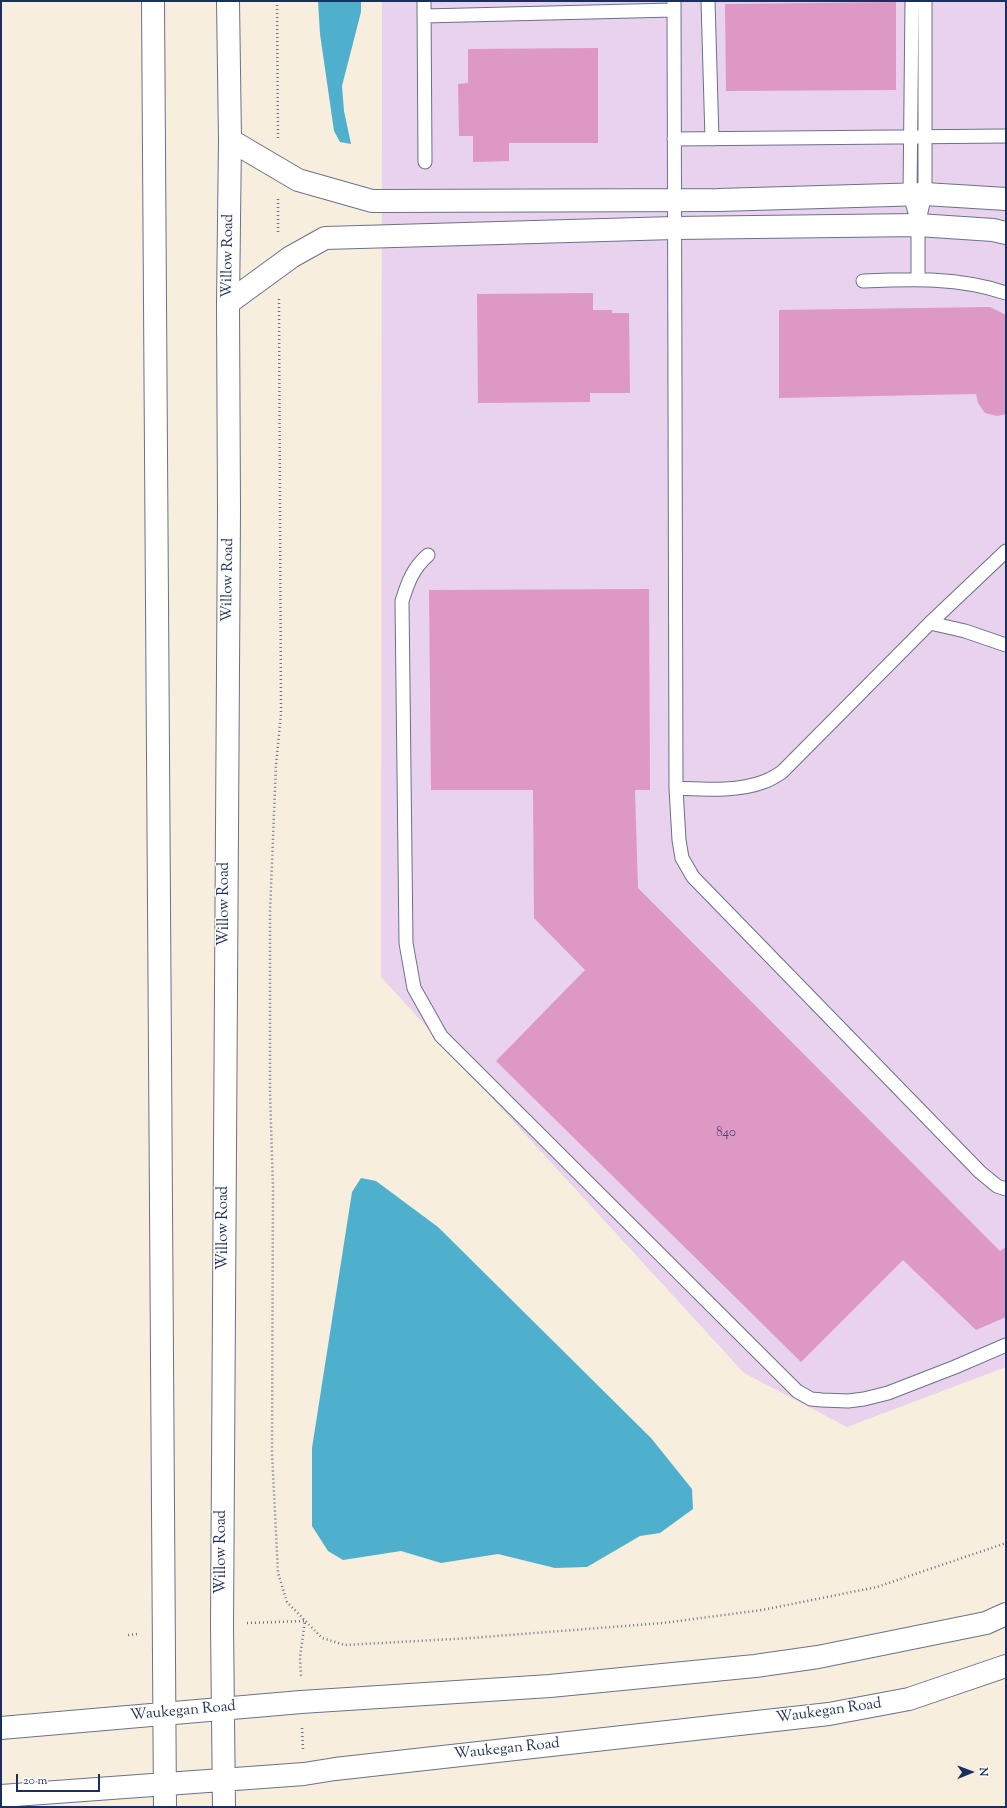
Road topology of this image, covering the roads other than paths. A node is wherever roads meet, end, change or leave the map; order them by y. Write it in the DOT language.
graph roads {
  1 [pos="153,1"];
  2 [pos="228,1"];
  3 [pos="424,1"];
  4 [pos="708,1"];
  5 [pos="912,1"];
  6 [pos="925,1"];
  7 [pos="674,6"];
  8 [pos="424,16"];
  9 [pos="1006,136"];
  10 [pos="911,137"];
  11 [pos="925,137"];
  12 [pos="674,139"];
  13 [pos="712,139"];
  14 [pos="230,140"];
  15 [pos="425,162"];
  16 [pos="918,195"];
  17 [pos="1006,199"];
  18 [pos="674,200"];
  19 [pos="918,225"];
  20 [pos="674,228"];
  21 [pos="1006,233"];
  22 [pos="918,279"];
  23 [pos="863,281"];
  24 [pos="1006,293"];
  25 [pos="228,303"];
  26 [pos="1006,551"];
  27 [pos="428,555"];
  28 [pos="930,623"];
  29 [pos="1006,645"];
  30 [pos="676,788"];
  31 [pos="1006,1189"];
  32 [pos="1006,1345"];
  33 [pos="1006,1614"];
  34 [pos="1006,1666"];
  35 [pos="223,1708"];
  36 [pos="164,1713"];
  37 [pos="1,1728"];
  38 [pos="224,1780"];
  39 [pos="165,1784"];
  40 [pos="1,1796"];
  41 [pos="165,1807"];
  42 [pos="224,1807"];
  1 -- 36 [label="main road"];
  2 -- 14 [label="main road, Willow Road"];
  3 -- 8 [label="lane"];
  4 -- 13 [label="lane"];
  5 -- 10 [label="lane"];
  6 -- 11 [label="lane"];
  7 -- 8 [label="lane"];
  7 -- 12 [label="lane"];
  8 -- 15 [label="lane"];
  9 -- 11 [label="lane"];
  10 -- 11 [label="lane"];
  10 -- 13 [label="lane"];
  10 -- 16 [label="lane"];
  11 -- 16 [label="lane"];
  12 -- 13 [label="lane"];
  12 -- 18 [label="lane"];
  14 -- 18 [label="main road"];
  14 -- 25 [label="main road, Willow Road"];
  16 -- 17 [label="main road"];
  16 -- 18 [label="main road"];
  16 -- 19 [label="lane"];
  18 -- 20 [label="lane"];
  19 -- 20 [label="main road"];
  19 -- 21 [label="main road"];
  19 -- 22 [label="lane"];
  20 -- 25 [label="main road"];
  20 -- 30 [label="lane"];
  22 -- 23 [label="lane"];
  22 -- 24 [label="lane"];
  25 -- 35 [label="main road, Willow Road"];
  26 -- 28 [label="lane"];
  27 -- 32 [label="lane"];
  28 -- 29 [label="lane"];
  28 -- 30 [label="lane"];
  30 -- 31 [label="lane"];
  33 -- 35 [label="main road, Waukegan Road"];
  34 -- 38 [label="main road, Waukegan Road"];
  35 -- 36 [label="main road, Waukegan Road"];
  35 -- 38 [label="main road, Willow Road"];
  36 -- 37 [label="main road, Waukegan Road"];
  36 -- 39 [label="main road"];
  38 -- 39 [label="main road, Waukegan Road"];
  38 -- 42 [label="main road, Willow Road"];
  39 -- 40 [label="main road, Waukegan Road"];
  39 -- 41 [label="main road"];
}
